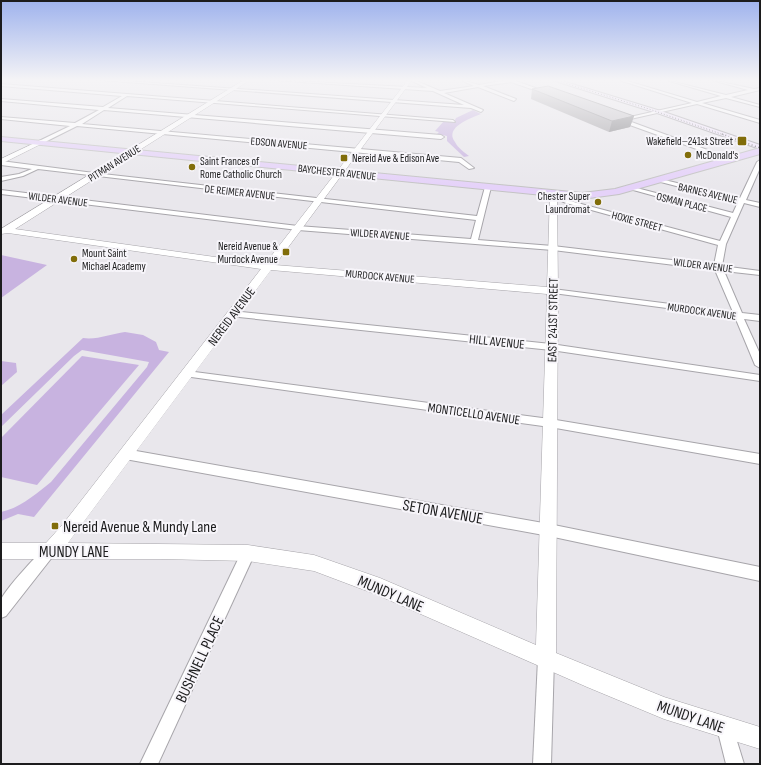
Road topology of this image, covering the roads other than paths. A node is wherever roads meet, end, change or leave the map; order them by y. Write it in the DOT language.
graph roads {
  1 [pos="383,115"];
  2 [pos="92,116"];
  3 [pos="186,116"];
  4 [pos="190,116"];
  5 [pos="391,116"];
  6 [pos="610,116"];
  7 [pos="640,116"];
  8 [pos="669,116"];
  9 [pos="739,116"];
  10 [pos="1,118"];
  11 [pos="620,120"];
  12 [pos="453,121"];
  13 [pos="760,122"];
  14 [pos="76,125"];
  15 [pos="371,131"];
  16 [pos="163,133"];
  17 [pos="441,137"];
  18 [pos="1,138"];
  19 [pos="41,142"];
  20 [pos="760,147"];
  21 [pos="356,150"];
  22 [pos="760,151"];
  23 [pos="133,152"];
  24 [pos="742,156"];
  25 [pos="729,159"];
  26 [pos="760,162"];
  27 [pos="1,163"];
  28 [pos="37,167"];
  29 [pos="471,168"];
  30 [pos="340,172"];
  31 [pos="94,175"];
  32 [pos="1,179"];
  33 [pos="656,180"];
  34 [pos="488,187"];
  35 [pos="629,188"];
  36 [pos="1,192"];
  37 [pos="554,194"];
  38 [pos="56,199"];
  39 [pos="319,200"];
  40 [pos="742,201"];
  41 [pos="760,205"];
  42 [pos="735,216"];
  43 [pos="480,218"];
  44 [pos="298,228"];
  45 [pos="3,231"];
  46 [pos="474,242"];
  47 [pos="722,244"];
  48 [pos="553,248"];
  49 [pos="268,267"];
  50 [pos="718,267"];
  51 [pos="760,273"];
  52 [pos="553,291"];
  53 [pos="232,314"];
  54 [pos="739,316"];
  55 [pos="760,318"];
  56 [pos="551,347"];
  57 [pos="760,365"];
  58 [pos="187,374"];
  59 [pos="760,378"];
  60 [pos="550,423"];
  61 [pos="125,454"];
  62 [pos="760,459"];
  63 [pos="549,530"];
  64 [pos="1,551"];
  65 [pos="50,551"];
  66 [pos="248,553"];
  67 [pos="760,574"];
  68 [pos="1,611"];
  69 [pos="546,659"];
  70 [pos="725,728"];
  71 [pos="760,738"];
  72 [pos="149,764"];
  73 [pos="542,764"];
  74 [pos="735,764"];
  1 -- 15 [label="street, NEREID AVENUE"];
  2 -- 14 [label="street"];
  3 -- 4 [label="street"];
  4 -- 15 [label="street"];
  4 -- 16 [label="street, PITMAN AVENUE"];
  5 -- 12 [label="street"];
  6 -- 11 [label="street"];
  7 -- 11 [label="street"];
  8 -- 20 [label="main road"];
  9 -- 13 [label="street"];
  10 -- 14 [label="street, EDSON AVENUE"];
  11 -- 25 [label="street"];
  14 -- 16 [label="street, EDSON AVENUE"];
  14 -- 19 [label="street"];
  15 -- 17 [label="street"];
  15 -- 21 [label="street, NEREID AVENUE"];
  16 -- 21 [label="street, EDSON AVENUE"];
  16 -- 23 [label="street, PITMAN AVENUE"];
  18 -- 19 [label="main road, BAYCHESTER AVENUE"];
  19 -- 23 [label="main road, BAYCHESTER AVENUE"];
  19 -- 27 [label="street"];
  21 -- 29 [label="street, EDSON AVENUE"];
  21 -- 30 [label="street, NEREID AVENUE"];
  22 -- 24 [label="main road"];
  23 -- 30 [label="main road, BAYCHESTER AVENUE"];
  23 -- 31 [label="street, PITMAN AVENUE"];
  24 -- 25 [label="main road"];
  24 -- 26 [label="main road"];
  25 -- 33 [label="main road"];
  26 -- 40 [label="street"];
  27 -- 28 [label="street, DE REIMER AVENUE"];
  28 -- 31 [label="street, DE REIMER AVENUE"];
  28 -- 32 [label="street"];
  30 -- 34 [label="main road, BAYCHESTER AVENUE"];
  30 -- 39 [label="street, NEREID AVENUE"];
  31 -- 38 [label="street, PITMAN AVENUE"];
  31 -- 39 [label="street, DE REIMER AVENUE"];
  33 -- 35 [label="main road"];
  33 -- 40 [label="street, BARNES AVENUE"];
  34 -- 37 [label="main road, BAYCHESTER AVENUE"];
  34 -- 43 [label="street"];
  35 -- 37 [label="main road"];
  35 -- 42 [label="street, OSMAN PLACE"];
  36 -- 38 [label="street, WILDER AVENUE"];
  37 -- 47 [label="street, HOXIE STREET"];
  37 -- 48 [label="street, EAST 241ST STREET"];
  38 -- 44 [label="street, WILDER AVENUE"];
  38 -- 45 [label="street, PITMAN AVENUE"];
  39 -- 43 [label="street, DE REIMER AVENUE"];
  39 -- 44 [label="street, NEREID AVENUE"];
  40 -- 41 [label="street, BARNES AVENUE"];
  40 -- 42 [label="street"];
  42 -- 47 [label="street"];
  43 -- 46 [label="street"];
  44 -- 46 [label="street, WILDER AVENUE"];
  44 -- 49 [label="street, NEREID AVENUE"];
  45 -- 49 [label="street, MURDOCK AVENUE"];
  46 -- 48 [label="street, WILDER AVENUE"];
  47 -- 50 [label="street"];
  48 -- 50 [label="street, WILDER AVENUE"];
  48 -- 52 [label="street, EAST 241ST STREET"];
  49 -- 52 [label="street, MURDOCK AVENUE"];
  49 -- 53 [label="street, NEREID AVENUE"];
  50 -- 51 [label="street, WILDER AVENUE"];
  50 -- 54 [label="street"];
  52 -- 54 [label="street, MURDOCK AVENUE"];
  52 -- 56 [label="street, EAST 241ST STREET"];
  53 -- 56 [label="street, HILL AVENUE"];
  53 -- 58 [label="street, NEREID AVENUE"];
  54 -- 55 [label="street, MURDOCK AVENUE"];
  54 -- 57 [label="street"];
  56 -- 59 [label="street, HILL AVENUE"];
  56 -- 60 [label="street, EAST 241ST STREET"];
  58 -- 60 [label="street, MONTICELLO AVENUE"];
  58 -- 61 [label="street, NEREID AVENUE"];
  60 -- 62 [label="street, MONTICELLO AVENUE"];
  60 -- 63 [label="street, EAST 241ST STREET"];
  61 -- 63 [label="street, SETON AVENUE"];
  61 -- 65 [label="street, NEREID AVENUE"];
  63 -- 67 [label="street, SETON AVENUE"];
  63 -- 69 [label="street, EAST 241ST STREET"];
  64 -- 65 [label="street, MUNDY LANE"];
  65 -- 66 [label="street, MUNDY LANE"];
  65 -- 68 [label="street"];
  66 -- 69 [label="street, MUNDY LANE"];
  66 -- 72 [label="street, BUSHNELL PLACE"];
  69 -- 70 [label="street, MUNDY LANE"];
  69 -- 73 [label="street"];
  70 -- 71 [label="street, MUNDY LANE"];
  70 -- 74 [label="street"];
}
